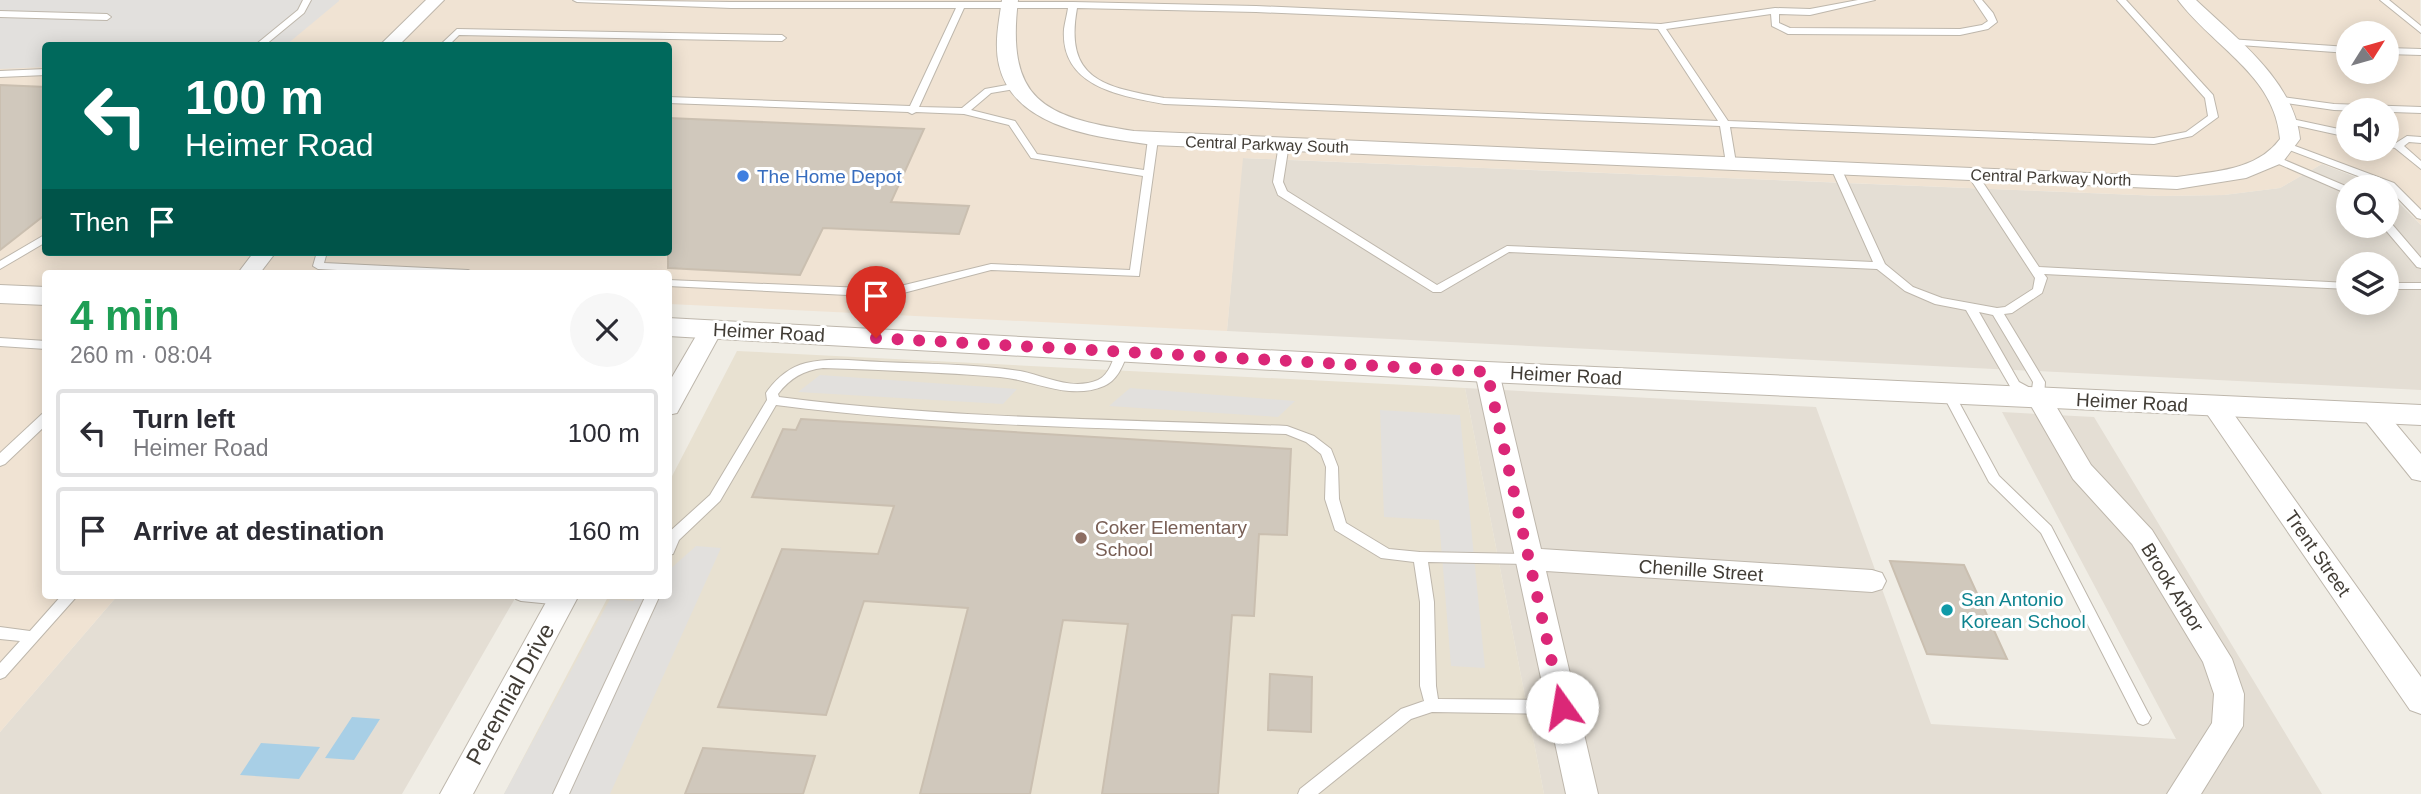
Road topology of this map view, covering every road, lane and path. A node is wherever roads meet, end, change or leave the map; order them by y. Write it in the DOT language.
graph roads {
  1 [pos="307,0"];
  2 [pos="436,0"];
  3 [pos="577,0"];
  4 [pos="1871,0"];
  5 [pos="1978,0"];
  6 [pos="2121,0"];
  7 [pos="2186,0"];
  8 [pos="2384,0"];
  9 [pos="732,3"];
  10 [pos="1009,3"];
  11 [pos="1249,4"];
  12 [pos="1073,5"];
  13 [pos="961,6"];
  14 [pos="1775,11"];
  15 [pos="0,14"];
  16 [pos="107,17"];
  17 [pos="1661,27"];
  18 [pos="2421,30"];
  19 [pos="782,38"];
  20 [pos="263,42"];
  21 [pos="391,42"];
  22 [pos="447,42"];
  23 [pos="2229,42"];
  24 [pos="2336,49"];
  25 [pos="2399,51"];
  26 [pos="2421,52"];
  27 [pos="42,72"];
  28 [pos="0,74"];
  29 [pos="1018,86"];
  30 [pos="672,100"];
  31 [pos="2282,100"];
  32 [pos="2421,110"];
  33 [pos="912,111"];
  34 [pos="964,111"];
  35 [pos="1724,122"];
  36 [pos="2291,122"];
  37 [pos="2336,131"];
  38 [pos="1153,139"];
  39 [pos="2421,140"];
  40 [pos="2399,142"];
  41 [pos="1284,144"];
  42 [pos="2399,149"];
  43 [pos="2281,152"];
  44 [pos="1618,159"];
  45 [pos="1731,163"];
  46 [pos="2421,166"];
  47 [pos="1836,168"];
  48 [pos="1148,174"];
  49 [pos="1972,174"];
  50 [pos="2336,184"];
  51 [pos="2421,216"];
  52 [pos="2398,238"];
  53 [pos="42,240"];
  54 [pos="262,256"];
  55 [pos="321,256"];
  56 [pos="2421,265"];
  57 [pos="0,266"];
  58 [pos="1880,266"];
  59 [pos="251,270"];
  60 [pos="404,270"];
  61 [pos="2036,270"];
  62 [pos="672,283"];
  63 [pos="2336,285"];
  64 [pos="2399,286"];
  65 [pos="2421,286"];
  66 [pos="0,293"];
  67 [pos="42,296"];
  68 [pos="1970,307"];
  69 [pos="1997,312"];
  70 [pos="672,327"];
  71 [pos="711,329"];
  72 [pos="0,342"];
  73 [pos="42,345"];
  74 [pos="1122,352"];
  75 [pos="1487,372"];
  76 [pos="1948,393"];
  77 [pos="2038,397"];
  78 [pos="672,400"];
  79 [pos="773,400"];
  80 [pos="2214,405"];
  81 [pos="2372,412"];
  82 [pos="2421,415"];
  83 [pos="42,421"];
  84 [pos="0,460"];
  85 [pos="2421,472"];
  86 [pos="672,540"];
  87 [pos="1420,557"];
  88 [pos="1529,559"];
  89 [pos="1872,582"];
  90 [pos="67,599"];
  91 [pos="563,599"];
  92 [pos="651,599"];
  93 [pos="0,633"];
  94 [pos="33,637"];
  95 [pos="0,673"];
  96 [pos="2421,701"];
  97 [pos="1432,705"];
  98 [pos="1562,707"];
  99 [pos="2143,718"];
  100 [pos="456,794"];
  101 [pos="561,794"];
  102 [pos="1306,794"];
  103 [pos="1582,794"];
  104 [pos="2183,794"];
  1 -- 20 [label="lane"];
  2 -- 21 [label="street"];
  3 -- 9 [label="lane"];
  4 -- 14 [label="lane"];
  5 -- 14 [label="lane"];
  6 -- 35 [label="lane"];
  7 -- 23 [label="street"];
  8 -- 18 [label="lane"];
  9 -- 13 [label="lane"];
  10 -- 12 [label="lane"];
  10 -- 13 [label="lane"];
  10 -- 29 [label="street, Central Parkway South"];
  11 -- 12 [label="lane"];
  11 -- 17 [label="lane"];
  12 -- 35 [label="lane"];
  13 -- 33 [label="lane"];
  14 -- 17 [label="lane"];
  15 -- 16 [label="lane"];
  17 -- 35 [label="lane"];
  19 -- 22 [label="lane"];
  23 -- 24 [label="lane"];
  23 -- 31 [label="street"];
  25 -- 26 [label="lane"];
  27 -- 28 [label="lane"];
  29 -- 34 [label="lane"];
  29 -- 38 [label="street, Central Parkway South"];
  30 -- 33 [label="lane"];
  31 -- 32 [label="lane"];
  31 -- 36 [label="street"];
  33 -- 34 [label="lane"];
  34 -- 48 [label="lane"];
  35 -- 45 [label="lane"];
  36 -- 37 [label="lane"];
  36 -- 43 [label="street"];
  38 -- 41 [label="street, Central Parkway South"];
  38 -- 48 [label="lane"];
  39 -- 40 [label="lane"];
  41 -- 44 [label="street, Central Parkway South"];
  41 -- 58 [label="lane"];
  42 -- 46 [label="lane"];
  43 -- 49 [label="street, Central Parkway North"];
  43 -- 50 [label="lane"];
  43 -- 51 [label="lane"];
  44 -- 45 [label="street, Central Parkway North"];
  45 -- 47 [label="street, Central Parkway North"];
  47 -- 49 [label="street, Central Parkway North"];
  47 -- 58 [label="lane"];
  48 -- 62 [label="lane"];
  49 -- 61 [label="lane"];
  52 -- 56 [label="lane"];
  53 -- 57 [label="lane"];
  54 -- 59 [label="street"];
  55 -- 60 [label="lane"];
  58 -- 68 [label="lane"];
  61 -- 63 [label="lane"];
  61 -- 69 [label="lane"];
  64 -- 65 [label="lane"];
  66 -- 67 [label="street"];
  68 -- 69 [label="lane"];
  68 -- 77 [label="lane"];
  69 -- 77 [label="lane"];
  70 -- 71 [label="street, Heimer Road"];
  71 -- 74 [label="street, Heimer Road"];
  71 -- 78 [label="street"];
  72 -- 73 [label="lane"];
  74 -- 75 [label="street, Heimer Road"];
  74 -- 79 [label="lane"];
  75 -- 76 [label="street, Heimer Road"];
  75 -- 88 [label="street"];
  76 -- 77 [label="street, Heimer Road"];
  76 -- 99 [label="lane"];
  77 -- 80 [label="street, Heimer Road"];
  77 -- 104 [label="street, Brook Arbor"];
  79 -- 86 [label="lane"];
  79 -- 87 [label="lane"];
  80 -- 81 [label="street, Heimer Road"];
  80 -- 96 [label="street, Trent Street"];
  81 -- 82 [label="street, Heimer Road"];
  81 -- 85 [label="street"];
  83 -- 84 [label="lane"];
  87 -- 88 [label="lane"];
  87 -- 97 [label="lane"];
  88 -- 89 [label="street, Chenille Street"];
  88 -- 98 [label="street"];
  90 -- 94 [label="lane"];
  91 -- 100 [label="street, Perennial Drive"];
  92 -- 101 [label="lane"];
  93 -- 94 [label="lane"];
  94 -- 95 [label="lane"];
  97 -- 98 [label="lane"];
  97 -- 102 [label="lane"];
  98 -- 103 [label="street"];
}
